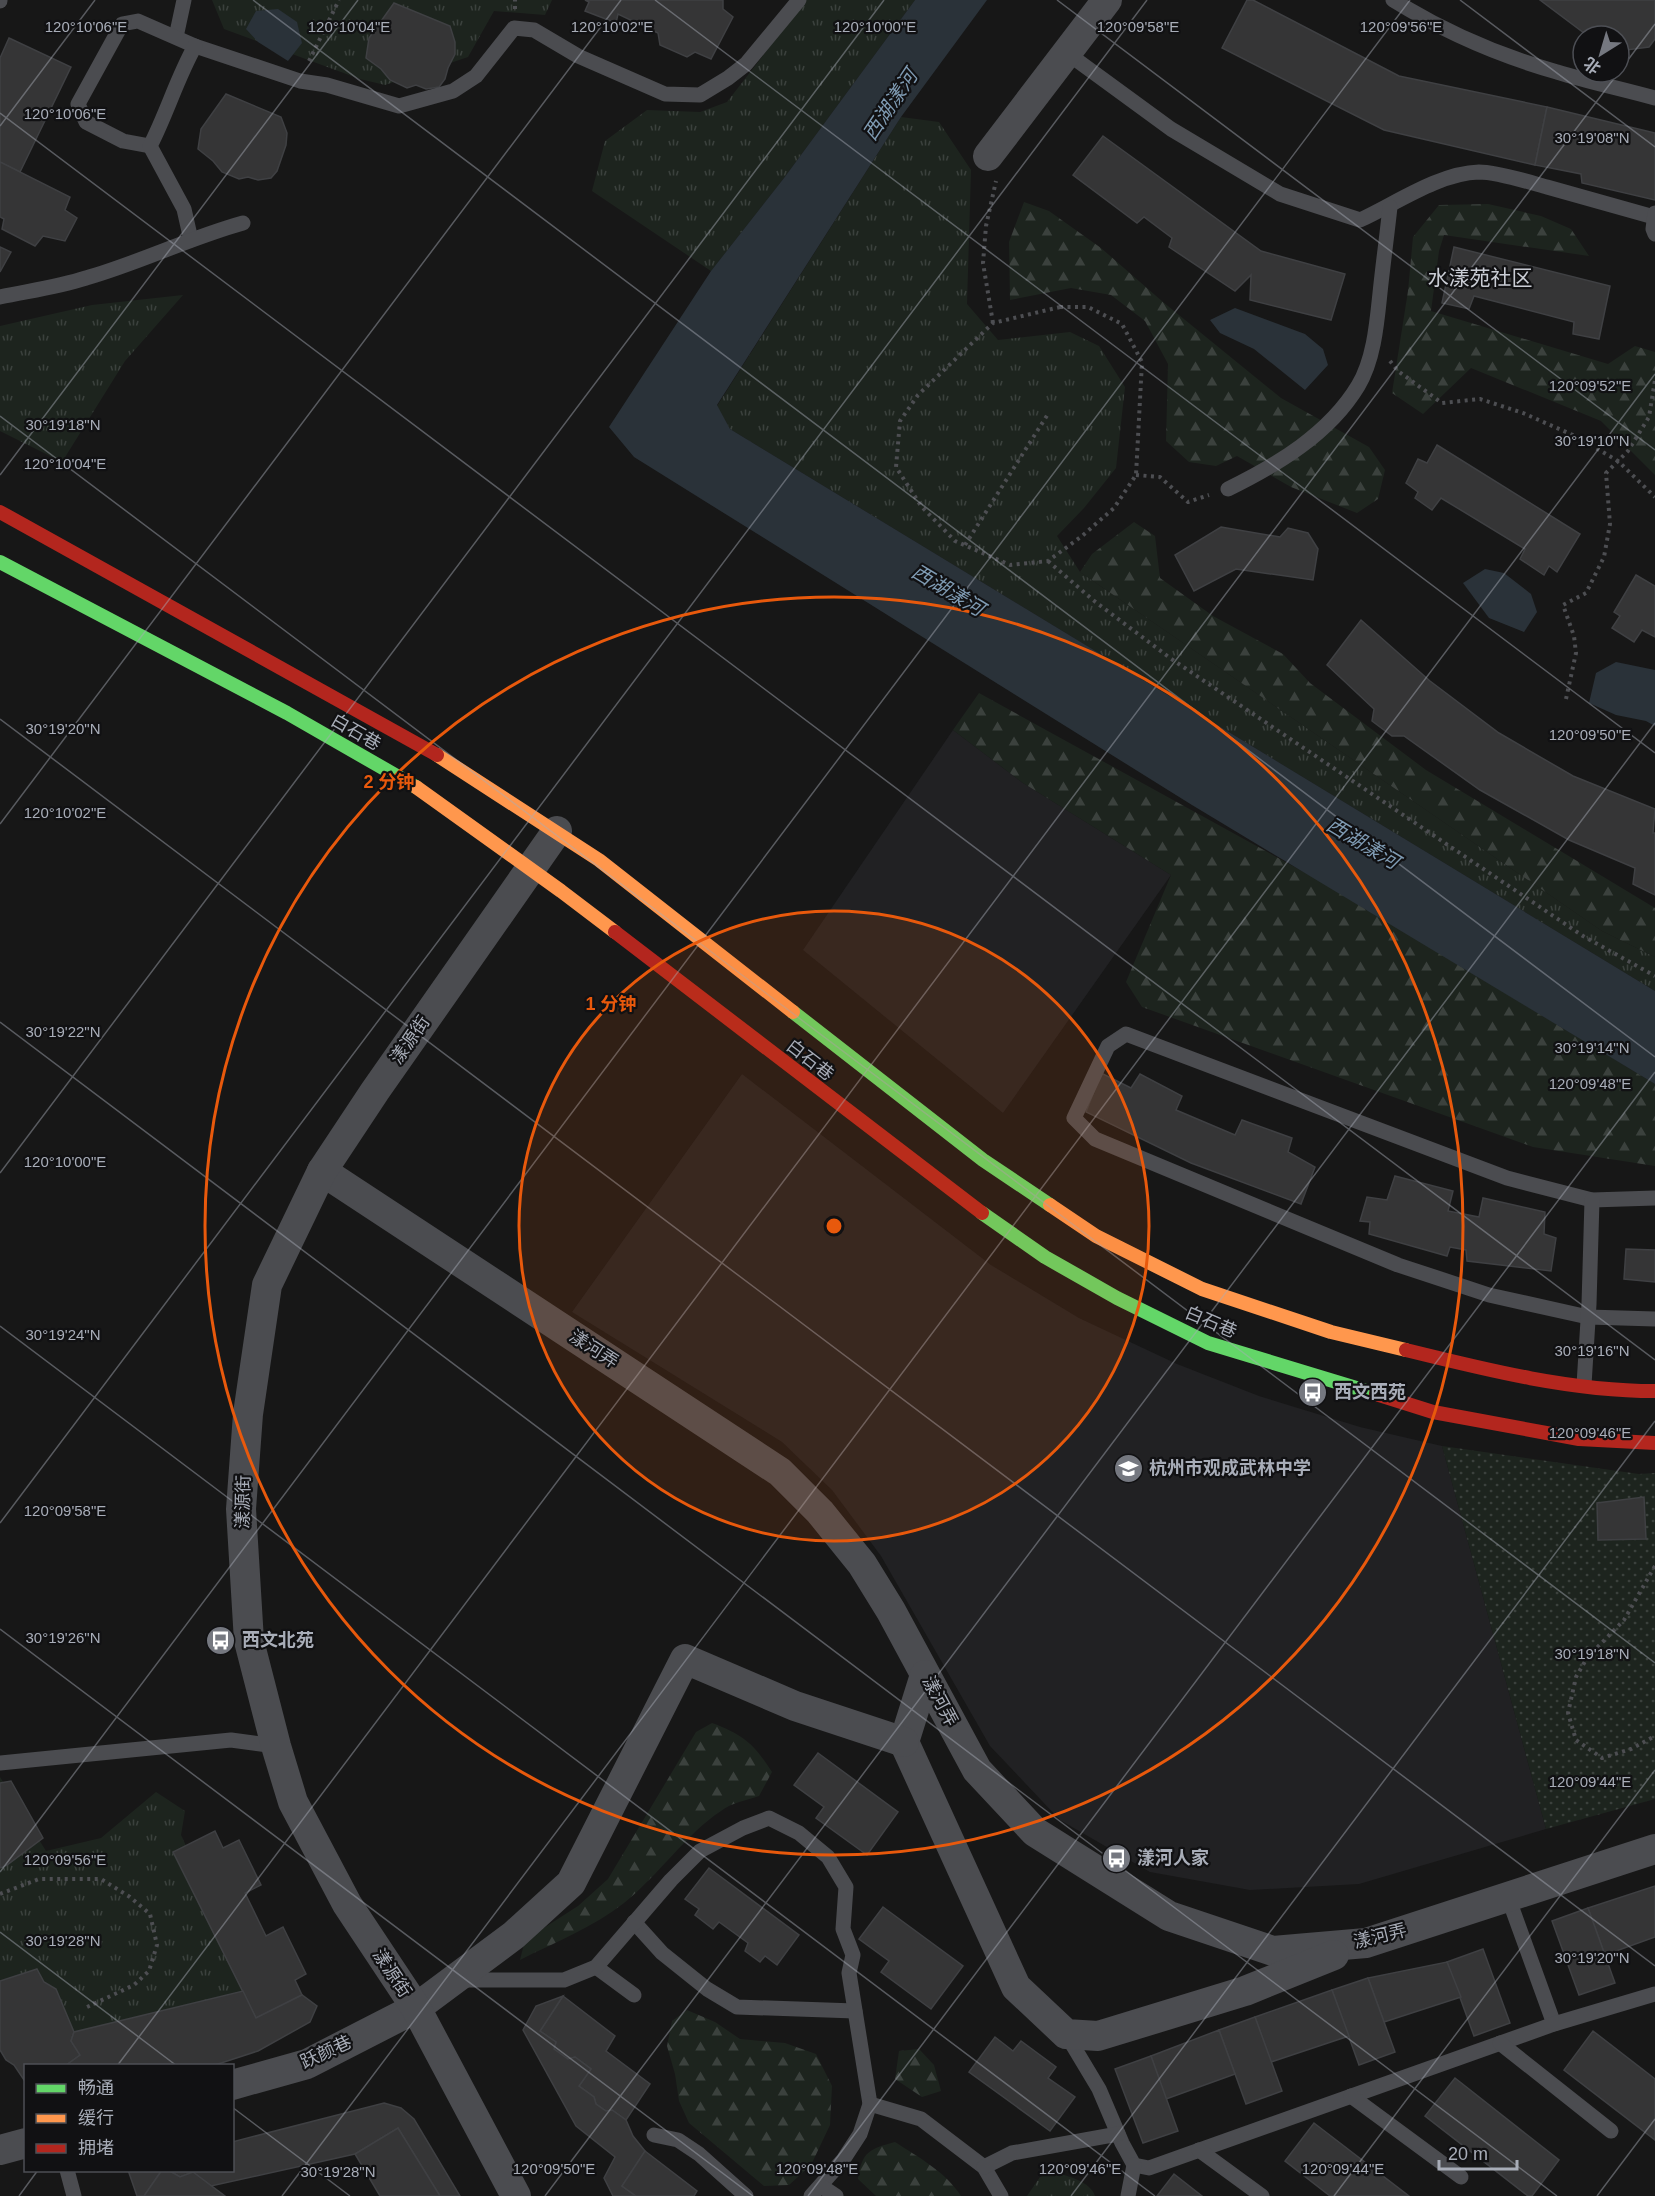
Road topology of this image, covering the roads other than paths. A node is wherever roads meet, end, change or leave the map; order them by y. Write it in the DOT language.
graph roads {
  1 [pos="184,0"];
  2 [pos="799,0"];
  3 [pos="1107,0"];
  4 [pos="1393,0"];
  5 [pos="176,37"];
  6 [pos="195,46"];
  7 [pos="1067,53"];
  8 [pos="1655,98"];
  9 [pos="150,146"];
  10 [pos="988,156"];
  11 [pos="1390,207"];
  12 [pos="1654,215"];
  13 [pos="243,223"];
  14 [pos="1655,234"];
  15 [pos="191,240"];
  16 [pos="0,297"];
  17 [pos="1228,489"];
  18 [pos="0,512"];
  19 [pos="0,562"];
  20 [pos="557,831"];
  21 [pos="531,869"];
  22 [pos="322,1171"];
  23 [pos="1655,1198"];
  24 [pos="1592,1200"];
  25 [pos="1588,1317"];
  26 [pos="1655,1319"];
  27 [pos="1584,1385"];
  28 [pos="1655,1390"];
  29 [pos="1655,1443"];
  30 [pos="925,1675"];
  31 [pos="904,1742"];
  32 [pos="276,1746"];
  33 [pos="0,1763"];
  34 [pos="1655,1849"];
  35 [pos="1508,1897"];
  36 [pos="634,1922"];
  37 [pos="1366,1943"];
  38 [pos="596,1967"];
  39 [pos="454,1980"];
  40 [pos="634,1995"];
  41 [pos="1649,1996"];
  42 [pos="416,2008"];
  43 [pos="1655,2008"];
  44 [pos="855,2011"];
  45 [pos="1554,2024"];
  46 [pos="1066,2034"];
  47 [pos="1500,2043"];
  48 [pos="234,2084"];
  49 [pos="1351,2096"];
  50 [pos="870,2104"];
  51 [pos="1611,2131"];
  52 [pos="654,2134"];
  53 [pos="1118,2134"];
  54 [pos="24,2144"];
  55 [pos="0,2150"];
  56 [pos="1199,2150"];
  57 [pos="1134,2165"];
  58 [pos="984,2167"];
  59 [pos="68,2172"];
  60 [pos="1461,2177"];
  61 [pos="816,2191"];
  62 [pos="74,2196"];
  63 [pos="516,2196"];
  64 [pos="746,2196"];
  65 [pos="836,2196"];
  66 [pos="1001,2196"];
  67 [pos="1128,2196"];
  68 [pos="1262,2196"];
  1 -- 5 [label="lane"];
  2 -- 6 [label="lane"];
  3 -- 7 [label="street"];
  4 -- 8 [label="lane"];
  5 -- 6 [label="lane"];
  5 -- 9 [label="lane"];
  6 -- 9 [label="lane"];
  7 -- 10 [label="street"];
  7 -- 11 [label="lane"];
  9 -- 15 [label="lane"];
  11 -- 12 [label="lane"];
  11 -- 17 [label="lane"];
  12 -- 14 [label="lane"];
  13 -- 15 [label="lane"];
  15 -- 16 [label="lane"];
  18 -- 20 [label="main road, 白石巷"];
  19 -- 21 [label="main road, 白石巷"];
  20 -- 21 [label="street, 漾源街"];
  20 -- 27 [label="main road, 白石巷"];
  21 -- 22 [label="street, 漾源街"];
  21 -- 29 [label="main road, 白石巷"];
  22 -- 30 [label="street, 漾河弄"];
  22 -- 32 [label="street, 漾源街"];
  23 -- 24 [label="lane"];
  24 -- 25 [label="lane"];
  24 -- 25 [label="lane"];
  25 -- 26 [label="lane"];
  25 -- 27 [label="lane"];
  27 -- 28 [label="main road, 白石巷"];
  30 -- 31 [label="street"];
  30 -- 37 [label="street, 漾河弄"];
  31 -- 39 [label="street, 跃颜巷"];
  31 -- 46 [label="street"];
  32 -- 33 [label="lane"];
  32 -- 42 [label="street, 漾源街"];
  34 -- 35 [label="street, 漾河弄"];
  35 -- 37 [label="street, 漾河弄"];
  35 -- 45 [label="lane"];
  36 -- 38 [label="lane"];
  36 -- 44 [label="lane"];
  36 -- 44 [label="lane"];
  37 -- 46 [label="street"];
  38 -- 39 [label="lane"];
  38 -- 40 [label="lane"];
  39 -- 42 [label="street, 跃颜巷"];
  41 -- 43 [label="lane"];
  41 -- 45 [label="lane"];
  42 -- 48 [label="street, 跃颜巷"];
  42 -- 63 [label="street, 漾源街"];
  44 -- 50 [label="lane"];
  45 -- 47 [label="lane"];
  46 -- 53 [label="lane"];
  47 -- 49 [label="lane"];
  47 -- 51 [label="lane"];
  49 -- 56 [label="lane"];
  49 -- 60 [label="lane"];
  50 -- 58 [label="lane"];
  50 -- 61 [label="lane"];
  52 -- 64 [label="lane"];
  53 -- 57 [label="lane"];
  53 -- 58 [label="lane"];
  54 -- 55 [label="street"];
  56 -- 57 [label="lane"];
  56 -- 68 [label="lane"];
  57 -- 67 [label="lane"];
  58 -- 66 [label="lane"];
  59 -- 62 [label="lane"];
  61 -- 65 [label="lane"];
}
